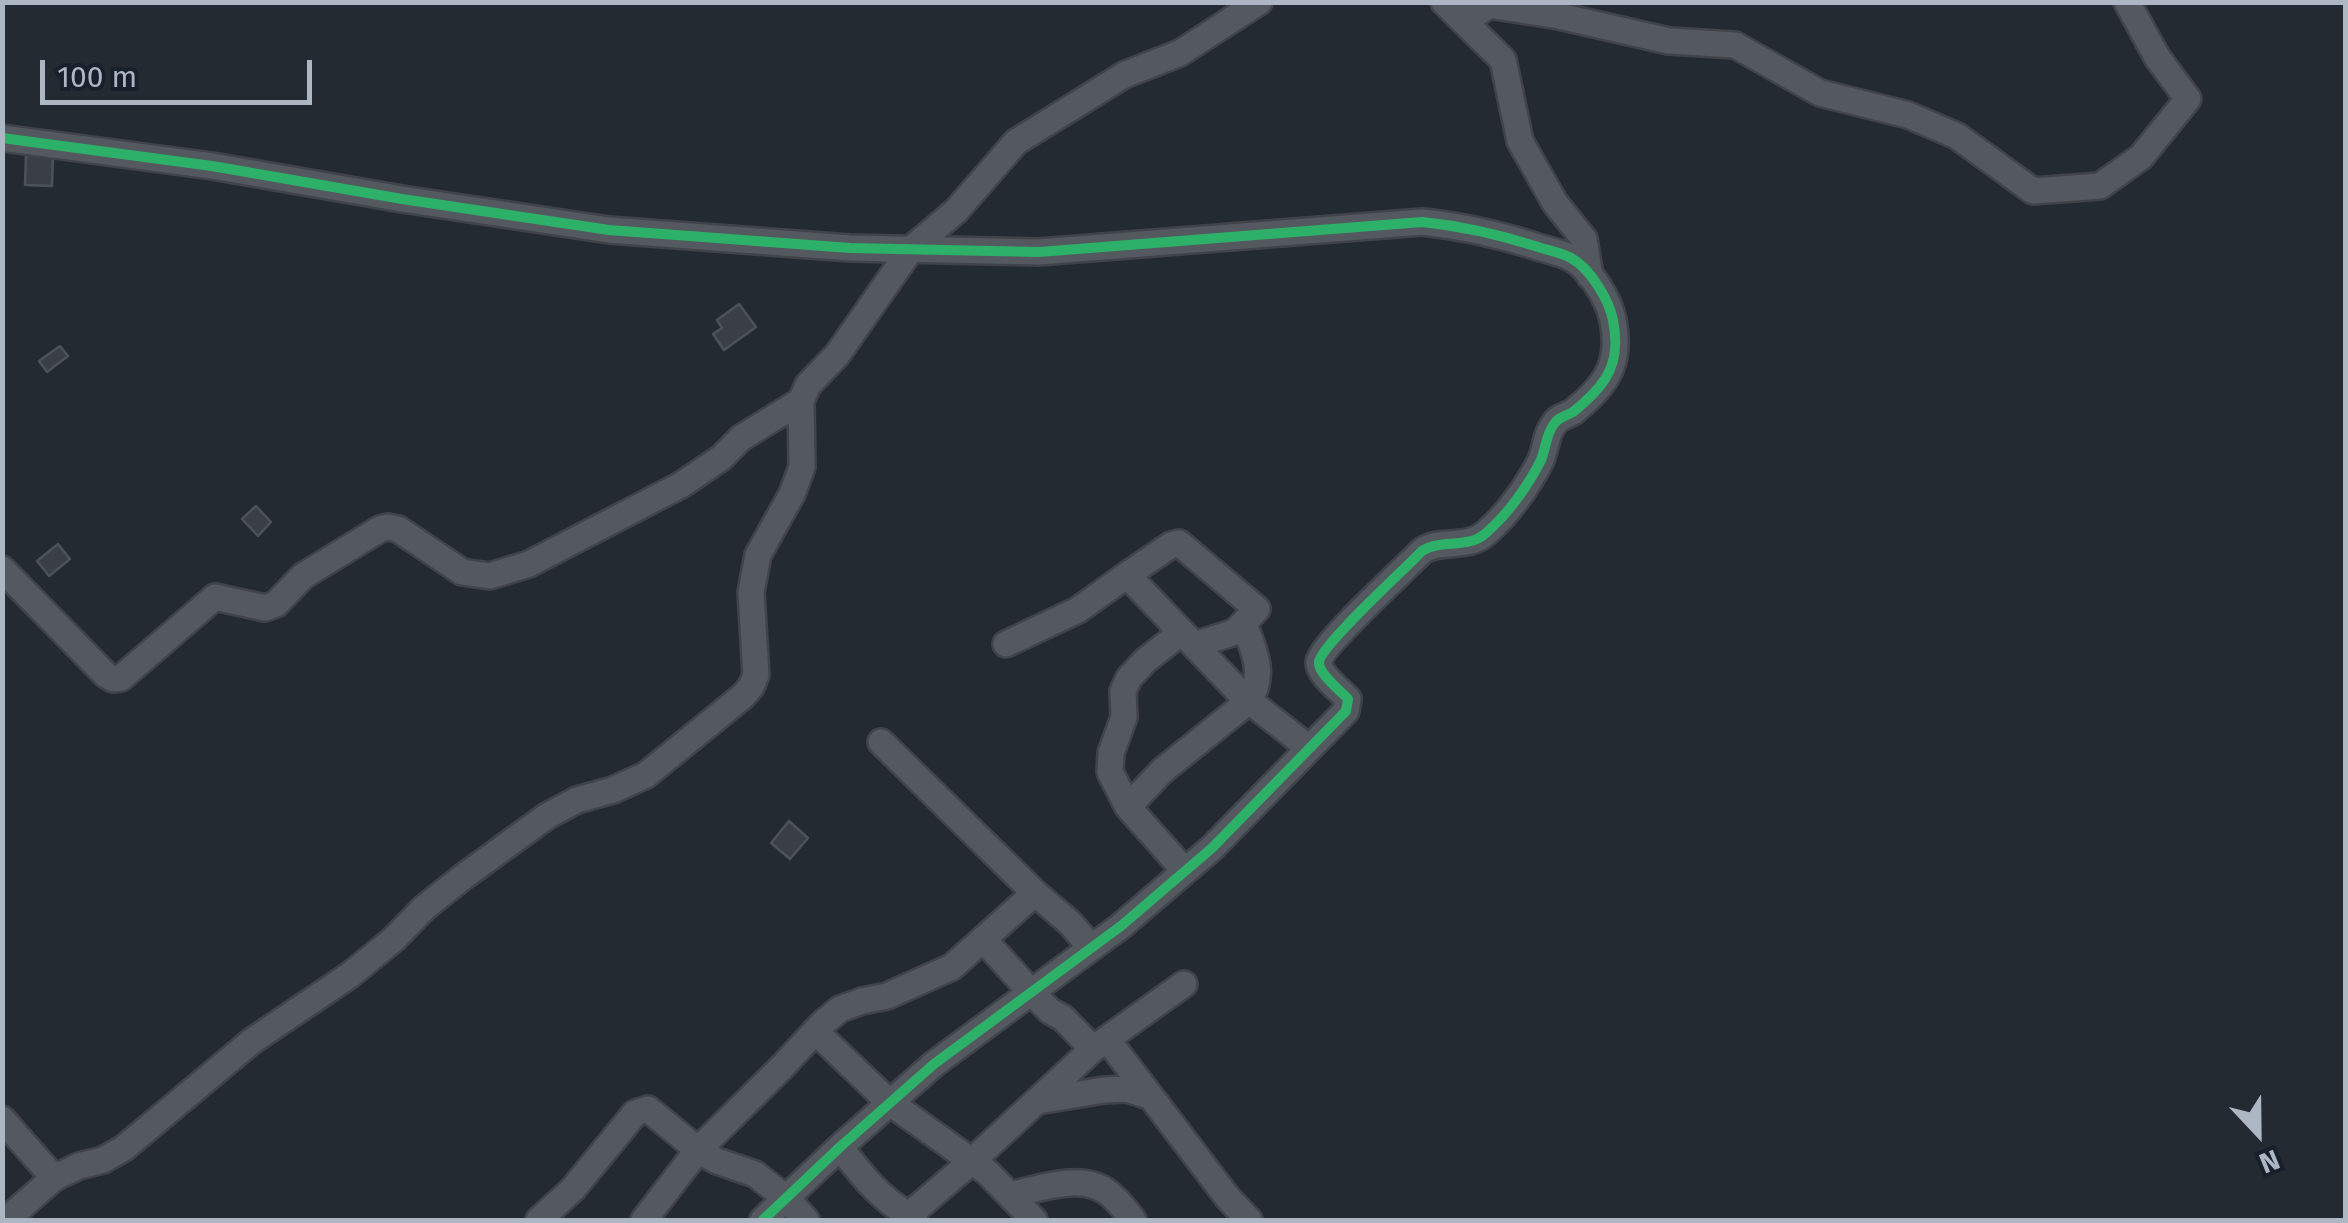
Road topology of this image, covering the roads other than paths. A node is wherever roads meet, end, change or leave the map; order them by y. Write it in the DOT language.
graph roads {
  1 [pos="1259,2"];
  2 [pos="1444,2"];
  3 [pos="2127,2"];
  4 [pos="1464,21"];
  5 [pos="2,138"];
  6 [pos="911,249"];
  7 [pos="1590,276"];
  8 [pos="801,401"];
  9 [pos="2,569"];
  10 [pos="1127,575"];
  11 [pos="1244,624"];
  12 [pos="1188,638"];
  13 [pos="1006,644"];
  14 [pos="1249,700"];
  15 [pos="881,742"];
  16 [pos="1309,748"];
  17 [pos="1128,807"];
  18 [pos="1185,871"];
  19 [pos="1035,894"];
  20 [pos="983,940"];
  21 [pos="1091,948"];
  22 [pos="1184,984"];
  23 [pos="1031,992"];
  24 [pos="815,1031"];
  25 [pos="1100,1044"];
  26 [pos="1150,1096"];
  27 [pos="1038,1101"];
  28 [pos="889,1102"];
  29 [pos="2,1119"];
  30 [pos="840,1147"];
  31 [pos="698,1150"];
  32 [pos="972,1161"];
  33 [pos="54,1178"];
  34 [pos="1010,1195"];
  35 [pos="786,1198"];
  36 [pos="551,1217"];
  37 [pos="912,1218"];
  38 [pos="6,1220"];
  39 [pos="644,1220"];
  40 [pos="763,1220"];
  41 [pos="806,1220"];
  42 [pos="1034,1220"];
  43 [pos="1133,1220"];
  44 [pos="1249,1220"];
  1 -- 6 [label="street"];
  2 -- 4 [label="street"];
  3 -- 4 [label="street"];
  4 -- 7 [label="street"];
  5 -- 6 [label="street"];
  6 -- 7 [label="street"];
  6 -- 8 [label="street"];
  7 -- 16 [label="street"];
  8 -- 9 [label="street"];
  8 -- 33 [label="street"];
  10 -- 11 [label="street"];
  10 -- 12 [label="street"];
  10 -- 13 [label="street"];
  11 -- 12 [label="street"];
  11 -- 14 [label="street"];
  12 -- 14 [label="street"];
  12 -- 17 [label="street"];
  14 -- 16 [label="street"];
  14 -- 17 [label="street"];
  15 -- 19 [label="street"];
  16 -- 18 [label="street"];
  17 -- 18 [label="street"];
  18 -- 21 [label="street"];
  19 -- 20 [label="street"];
  19 -- 21 [label="street"];
  20 -- 23 [label="street"];
  20 -- 24 [label="street"];
  21 -- 23 [label="street"];
  22 -- 25 [label="street"];
  23 -- 25 [label="street"];
  23 -- 28 [label="street"];
  24 -- 28 [label="street"];
  24 -- 31 [label="street"];
  25 -- 26 [label="street"];
  25 -- 27 [label="street"];
  26 -- 27 [label="street"];
  26 -- 44 [label="street"];
  27 -- 32 [label="street"];
  28 -- 30 [label="street"];
  28 -- 32 [label="street"];
  29 -- 33 [label="street"];
  30 -- 35 [label="street"];
  30 -- 37 [label="street"];
  31 -- 35 [label="street"];
  31 -- 36 [label="street"];
  31 -- 39 [label="street"];
  32 -- 34 [label="street"];
  32 -- 37 [label="street"];
  33 -- 38 [label="street"];
  34 -- 42 [label="street"];
  34 -- 43 [label="street"];
  35 -- 40 [label="street"];
  35 -- 41 [label="street"];
}
